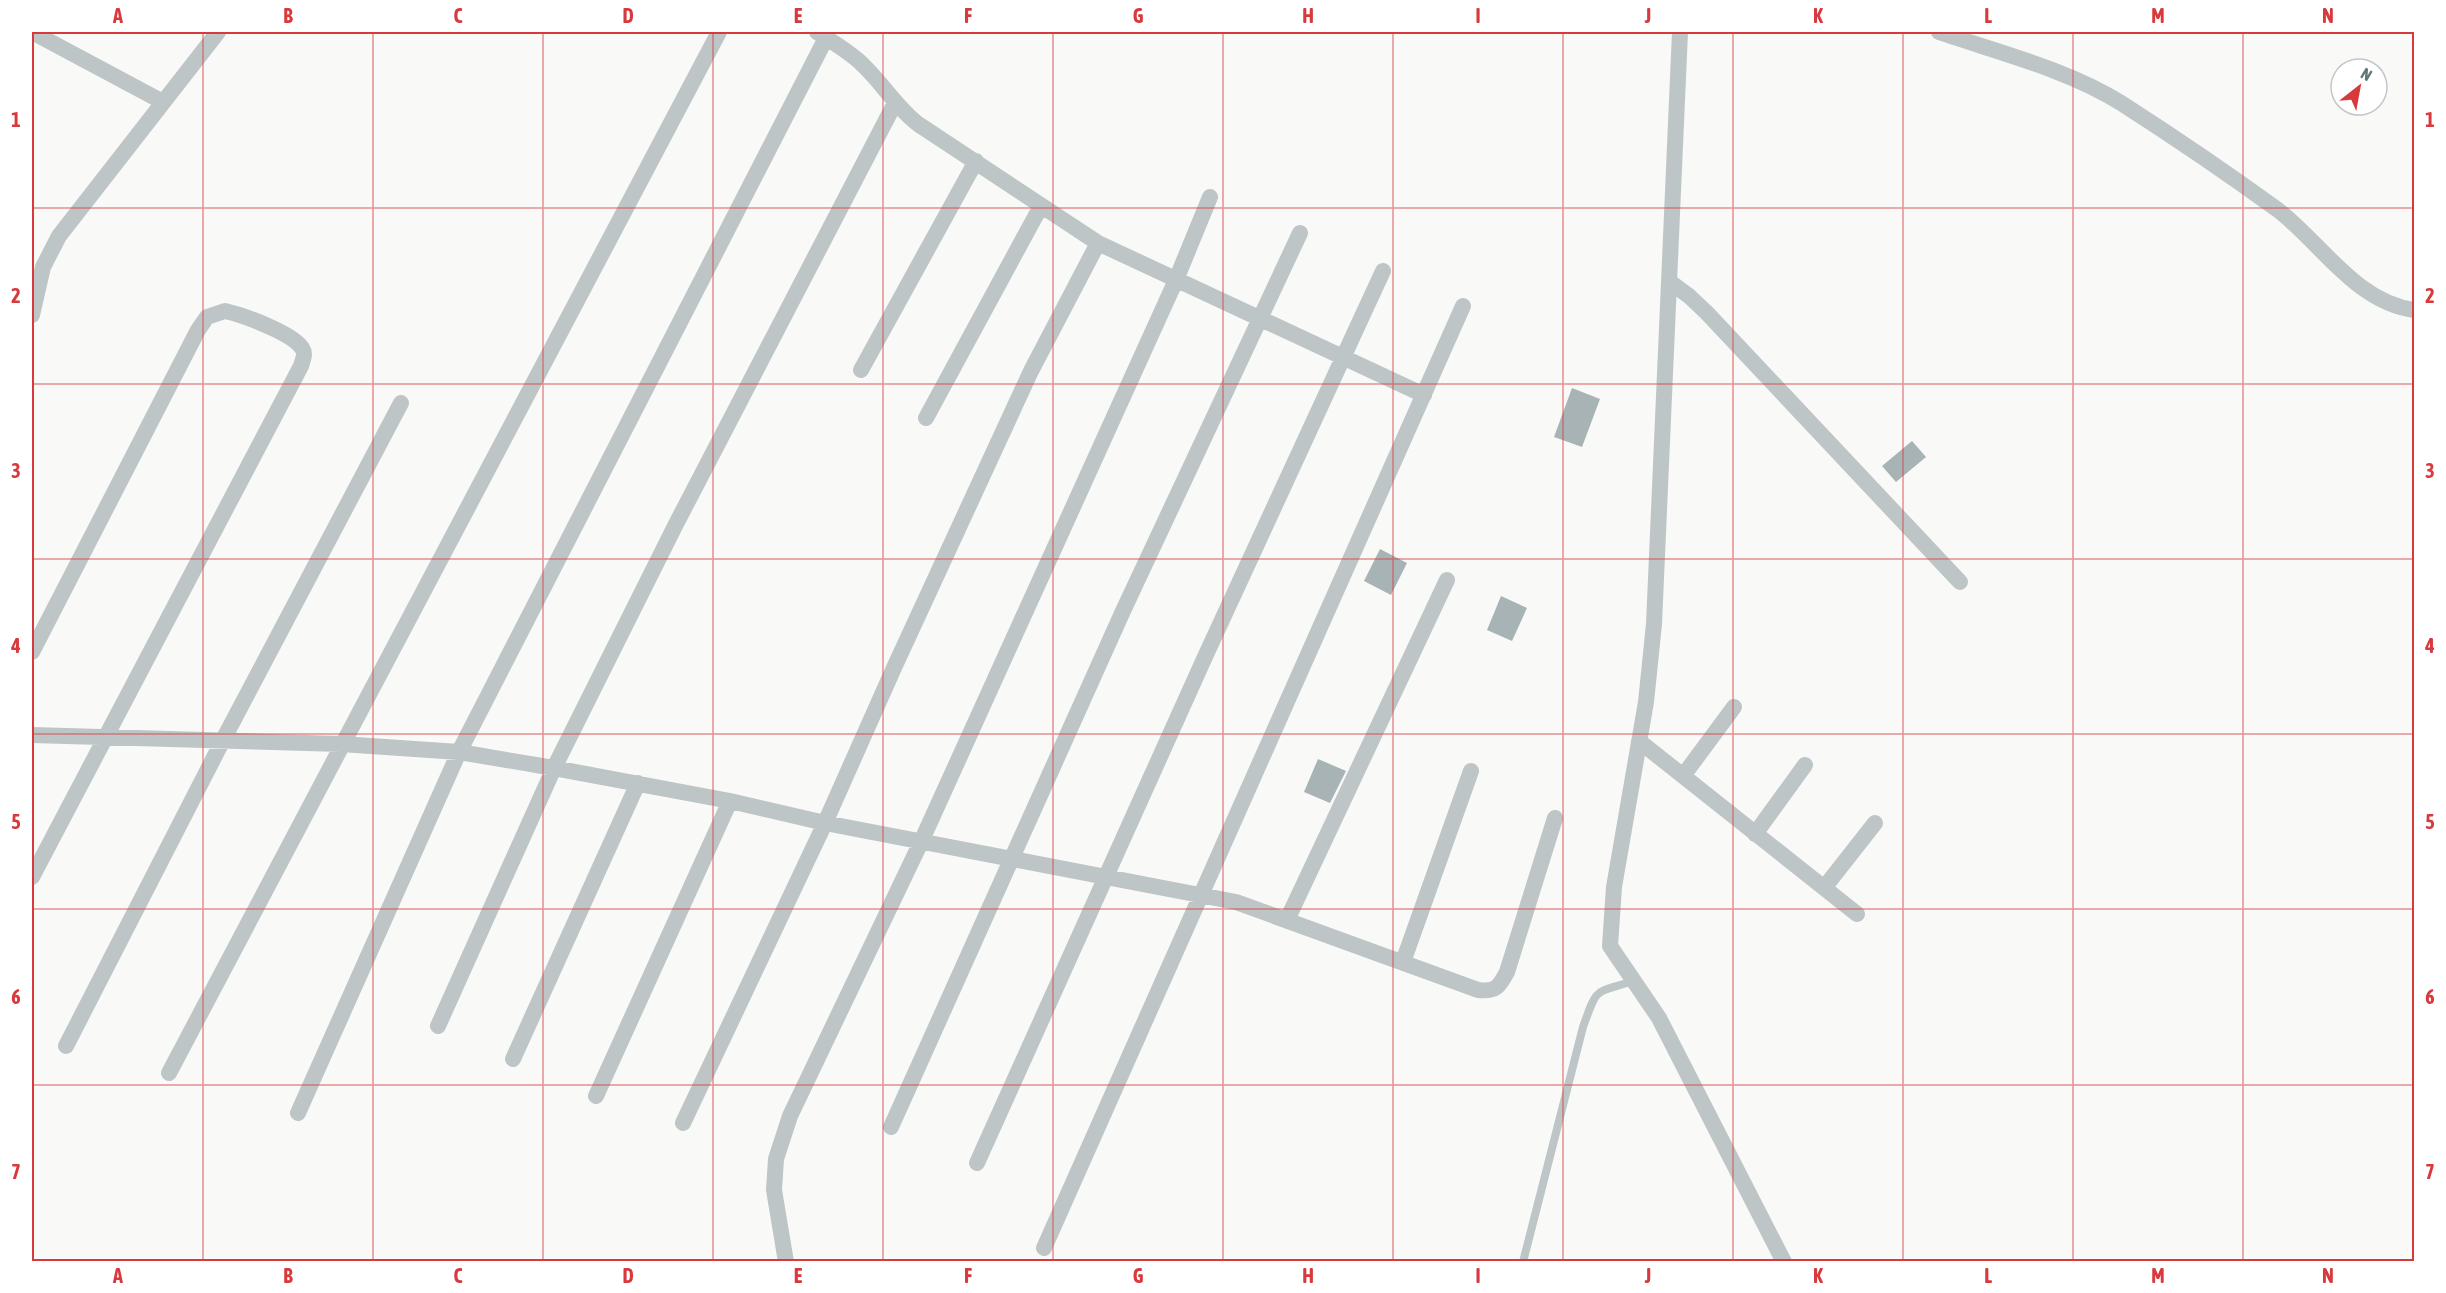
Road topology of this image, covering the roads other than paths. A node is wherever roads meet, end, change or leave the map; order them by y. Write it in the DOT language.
graph roads {
  1 [pos="32,32"];
  2 [pos="218,32"];
  3 [pos="719,32"];
  4 [pos="1680,32"];
  5 [pos="1939,32"];
  6 [pos="822,35"];
  7 [pos="163,102"];
  8 [pos="895,103"];
  9 [pos="976,161"];
  10 [pos="1210,197"];
  11 [pos="1041,206"];
  12 [pos="1300,233"];
  13 [pos="1098,243"];
  14 [pos="1383,271"];
  15 [pos="1176,280"];
  16 [pos="1670,282"];
  17 [pos="1463,306"];
  18 [pos="2415,310"];
  19 [pos="32,315"];
  20 [pos="1260,319"];
  21 [pos="1342,358"];
  22 [pos="861,370"];
  23 [pos="1424,395"];
  24 [pos="401,403"];
  25 [pos="926,417"];
  26 [pos="1447,580"];
  27 [pos="1960,582"];
  28 [pos="32,652"];
  29 [pos="1734,707"];
  30 [pos="32,735"];
  31 [pos="104,736"];
  32 [pos="223,740"];
  33 [pos="1639,741"];
  34 [pos="341,744"];
  35 [pos="459,752"];
  36 [pos="1805,765"];
  37 [pos="554,768"];
  38 [pos="1471,771"];
  39 [pos="1683,776"];
  40 [pos="638,783"];
  41 [pos="730,801"];
  42 [pos="1555,818"];
  43 [pos="825,823"];
  44 [pos="1875,823"];
  45 [pos="1755,834"];
  46 [pos="921,842"];
  47 [pos="1012,860"];
  48 [pos="1106,876"];
  49 [pos="32,877"];
  50 [pos="1824,888"];
  51 [pos="1201,894"];
  52 [pos="1857,914"];
  53 [pos="1287,920"];
  54 [pos="1403,962"];
  55 [pos="1633,981"];
  56 [pos="438,1026"];
  57 [pos="66,1046"];
  58 [pos="513,1059"];
  59 [pos="170,1073"];
  60 [pos="596,1096"];
  61 [pos="298,1113"];
  62 [pos="683,1123"];
  63 [pos="891,1127"];
  64 [pos="976,1162"];
  65 [pos="1044,1248"];
  66 [pos="786,1262"];
  67 [pos="1523,1262"];
  68 [pos="1784,1262"];
  1 -- 7 [label="street"];
  2 -- 7 [label="street"];
  3 -- 34 [label="street"];
  4 -- 16 [label="street"];
  5 -- 18 [label="street"];
  6 -- 8 [label="street"];
  6 -- 35 [label="street"];
  7 -- 19 [label="street"];
  8 -- 9 [label="street"];
  8 -- 37 [label="street"];
  9 -- 11 [label="street"];
  9 -- 22 [label="street"];
  10 -- 15 [label="street"];
  11 -- 13 [label="street"];
  11 -- 25 [label="street"];
  12 -- 20 [label="street"];
  13 -- 15 [label="street"];
  13 -- 43 [label="street"];
  14 -- 21 [label="street"];
  15 -- 20 [label="street"];
  15 -- 46 [label="street"];
  16 -- 27 [label="street"];
  16 -- 33 [label="street"];
  17 -- 23 [label="street"];
  20 -- 21 [label="street"];
  20 -- 47 [label="street"];
  21 -- 23 [label="street"];
  21 -- 48 [label="street"];
  23 -- 51 [label="street"];
  24 -- 32 [label="street"];
  26 -- 53 [label="street"];
  28 -- 31 [label="street"];
  29 -- 39 [label="street"];
  30 -- 31 [label="street"];
  31 -- 32 [label="street"];
  31 -- 49 [label="street"];
  32 -- 34 [label="street"];
  32 -- 57 [label="street"];
  33 -- 39 [label="street"];
  33 -- 55 [label="street"];
  34 -- 35 [label="street"];
  34 -- 59 [label="street"];
  35 -- 37 [label="street"];
  35 -- 61 [label="street"];
  36 -- 45 [label="street"];
  37 -- 40 [label="street"];
  37 -- 56 [label="street"];
  38 -- 54 [label="street"];
  39 -- 45 [label="street"];
  40 -- 41 [label="street"];
  40 -- 58 [label="street"];
  41 -- 43 [label="street"];
  41 -- 60 [label="street"];
  42 -- 54 [label="street"];
  43 -- 46 [label="street"];
  43 -- 62 [label="street"];
  44 -- 50 [label="street"];
  45 -- 50 [label="street"];
  46 -- 47 [label="street"];
  46 -- 66 [label="street"];
  47 -- 48 [label="street"];
  47 -- 63 [label="street"];
  48 -- 51 [label="street"];
  48 -- 64 [label="street"];
  50 -- 52 [label="street"];
  51 -- 53 [label="street"];
  51 -- 65 [label="street"];
  53 -- 54 [label="street"];
  55 -- 67 [label="lane"];
  55 -- 68 [label="street"];
}
